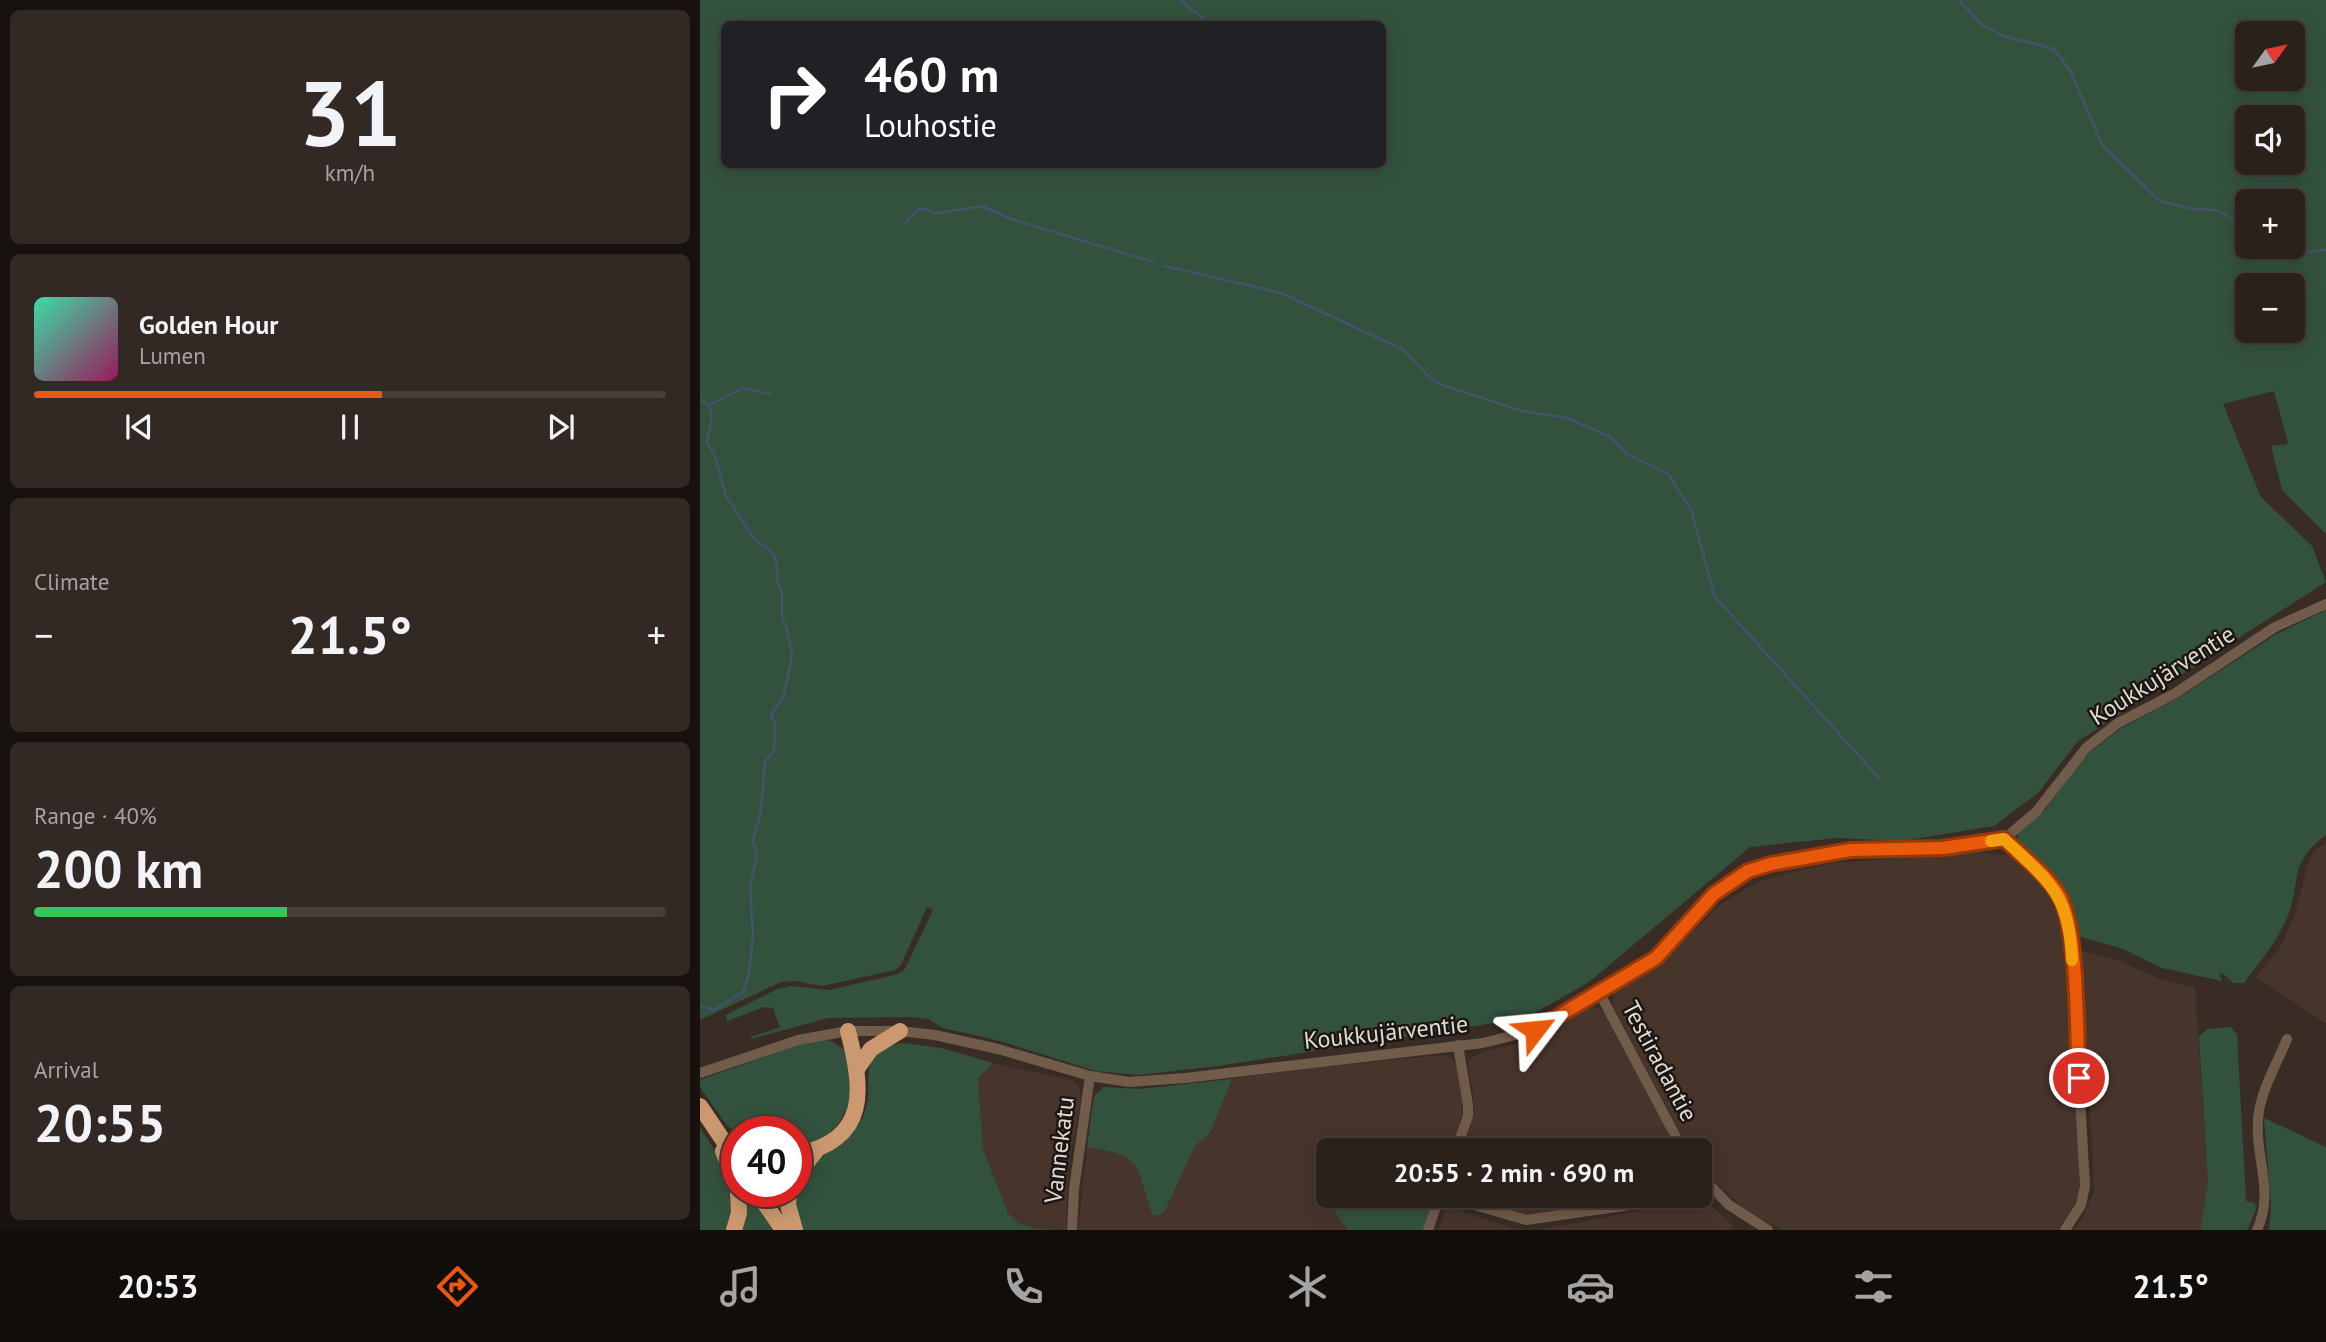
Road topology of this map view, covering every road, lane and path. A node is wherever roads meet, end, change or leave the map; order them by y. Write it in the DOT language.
graph roads {
  1 [pos="2326,604"];
  2 [pos="2004,839"];
  3 [pos="1599,992"];
  4 [pos="848,1031"];
  5 [pos="900,1031"];
  6 [pos="2287,1039"];
  7 [pos="1458,1045"];
  8 [pos="857,1069"];
  9 [pos="700,1073"];
  10 [pos="1090,1076"];
  11 [pos="700,1106"];
  12 [pos="713,1125"];
  13 [pos="721,1131"];
  14 [pos="721,1137"];
  15 [pos="1460,1138"];
  16 [pos="1677,1138"];
  17 [pos="721,1145"];
  18 [pos="816,1151"];
  19 [pos="812,1152"];
  20 [pos="812,1156"];
  21 [pos="1712,1187"];
  22 [pos="739,1207"];
  23 [pos="767,1207"];
  24 [pos="789,1207"];
  25 [pos="1436,1208"];
  26 [pos="1485,1208"];
  27 [pos="1609,1208"];
  28 [pos="733,1230"];
  29 [pos="783,1230"];
  30 [pos="795,1230"];
  31 [pos="1072,1230"];
  32 [pos="1428,1230"];
  33 [pos="1768,1230"];
  34 [pos="2065,1230"];
  35 [pos="2258,1230"];
  1 -- 2 [label="street, Koukkujärventie"];
  2 -- 3 [label="street, Koukkujärventie"];
  2 -- 34 [label="street"];
  3 -- 7 [label="street, Koukkujärventie"];
  3 -- 16 [label="street, Testiradantie"];
  4 -- 5 [label="street, Koukkujärventie"];
  4 -- 8 [label="highway"];
  4 -- 9 [label="street, Koukkujärventie"];
  5 -- 8 [label="highway"];
  5 -- 10 [label="street, Koukkujärventie"];
  6 -- 35 [label="street"];
  7 -- 10 [label="street, Koukkujärventie"];
  7 -- 15 [label="street"];
  8 -- 18 [label="highway"];
  10 -- 31 [label="street, Vannekatu"];
  11 -- 12 [label="highway"];
  12 -- 13 [label="highway"];
  12 -- 14 [label="highway"];
  12 -- 17 [label="highway"];
  18 -- 19 [label="highway"];
  18 -- 20 [label="highway"];
  21 -- 33 [label="street"];
  22 -- 28 [label="highway"];
  23 -- 29 [label="highway"];
  24 -- 30 [label="highway"];
  25 -- 32 [label="street"];
  26 -- 27 [label="street"];
}
